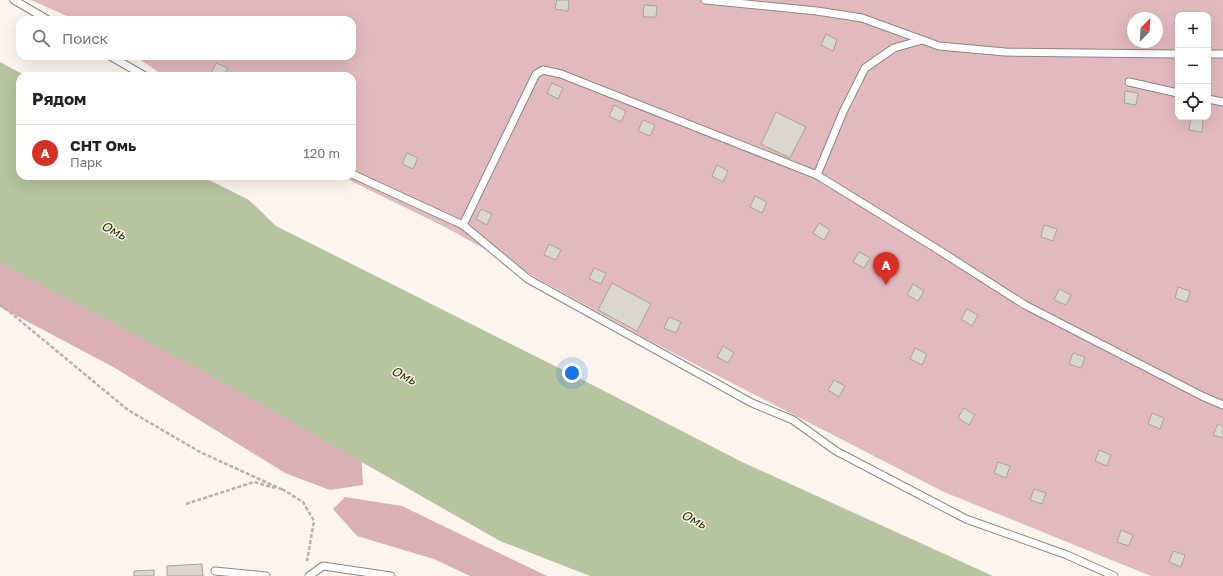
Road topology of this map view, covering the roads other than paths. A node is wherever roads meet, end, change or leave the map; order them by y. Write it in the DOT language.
graph roads {
  1 [pos="14,0"];
  2 [pos="706,0"];
  3 [pos="41,16"];
  4 [pos="922,40"];
  5 [pos="1175,54"];
  6 [pos="1211,54"];
  7 [pos="1223,54"];
  8 [pos="117,60"];
  9 [pos="138,72"];
  10 [pos="1129,82"];
  11 [pos="1175,91"];
  12 [pos="1211,100"];
  13 [pos="1223,102"];
  14 [pos="817,175"];
  15 [pos="356,176"];
  16 [pos="463,225"];
  17 [pos="1223,405"];
  18 [pos="215,571"];
  19 [pos="266,576"];
  20 [pos="309,576"];
  21 [pos="391,576"];
  22 [pos="1114,576"];
  1 -- 3 [label="lane"];
  2 -- 4 [label="lane"];
  4 -- 5 [label="lane"];
  4 -- 14 [label="lane"];
  6 -- 7 [label="lane"];
  8 -- 9 [label="lane"];
  10 -- 11 [label="lane"];
  12 -- 13 [label="lane"];
  14 -- 16 [label="lane"];
  14 -- 17 [label="lane"];
  15 -- 16 [label="lane"];
  16 -- 22 [label="lane"];
  18 -- 19 [label="lane"];
  20 -- 21 [label="lane"];
}
